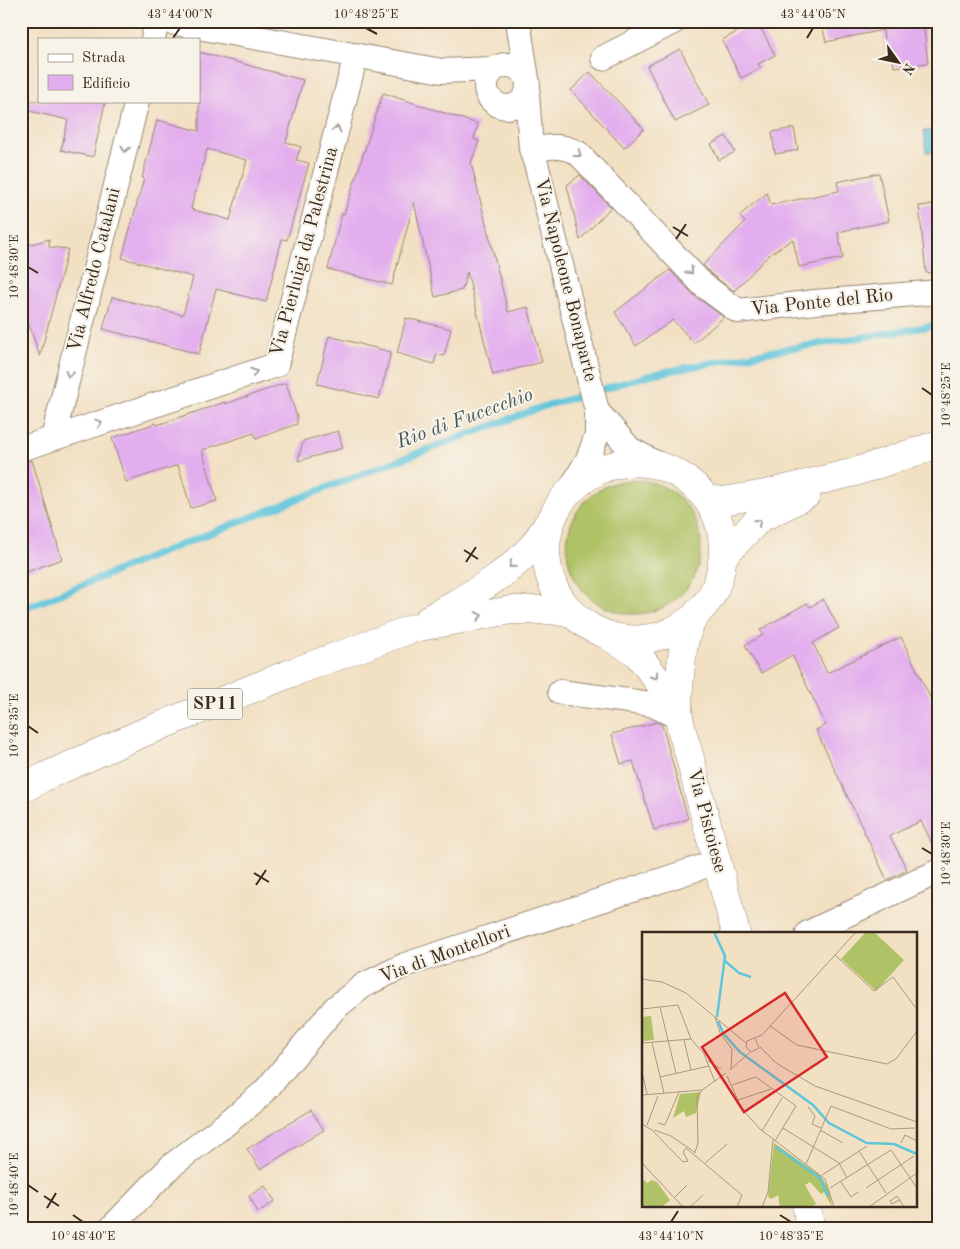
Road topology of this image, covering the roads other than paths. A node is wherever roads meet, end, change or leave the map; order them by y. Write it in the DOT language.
graph roads {
  1 [pos="157,21"];
  2 [pos="164,21"];
  3 [pos="512,21"];
  4 [pos="518,21"];
  5 [pos="675,21"];
  6 [pos="153,38"];
  7 [pos="356,55"];
  8 [pos="603,58"];
  9 [pos="494,68"];
  10 [pos="442,71"];
  11 [pos="527,86"];
  12 [pos="490,99"];
  13 [pos="137,102"];
  14 [pos="532,150"];
  15 [pos="939,292"];
  16 [pos="597,411"];
  17 [pos="53,438"];
  18 [pos="939,444"];
  19 [pos="21,449"];
  20 [pos="663,467"];
  21 [pos="855,472"];
  22 [pos="570,490"];
  23 [pos="707,499"];
  24 [pos="554,514"];
  25 [pos="723,556"];
  26 [pos="572,614"];
  27 [pos="694,617"];
  28 [pos="414,628"];
  29 [pos="605,634"];
  30 [pos="560,692"];
  31 [pos="679,713"];
  32 [pos="21,790"];
  33 [pos="718,862"];
  34 [pos="939,871"];
  35 [pos="736,932"];
  36 [pos="810,932"];
  37 [pos="806,1206"];
  38 [pos="110,1228"];
  39 [pos="811,1228"];
  1 -- 6 [label="street"];
  2 -- 7 [label="street"];
  3 -- 9 [label="street"];
  4 -- 11 [label="street, Via Napoleone Bonaparte"];
  5 -- 8 [label="street"];
  7 -- 10 [label="street"];
  17 -- 7 [label="street, Via Pierluigi da Palestrina, one-way"];
  9 -- 10 [label="street"];
  9 -- 11 [label="street"];
  9 -- 12 [label="street"];
  10 -- 12 [label="street"];
  11 -- 12 [label="street"];
  11 -- 14 [label="street, Via Napoleone Bonaparte"];
  12 -- 14 [label="street, Via Napoleone Bonaparte"];
  13 -- 17 [label="street, Via Alfredo Catalani, one-way"];
  14 -- 15 [label="street, Via Ponte del Rio, one-way"];
  14 -- 16 [label="street, Via Napoleone Bonaparte"];
  16 -- 20 [label="street, Via Napoleone Bonaparte"];
  16 -- 22 [label="street, Via Napoleone Bonaparte"];
  17 -- 19 [label="street, Via Pierluigi da Palestrina"];
  18 -- 21 [label="main road"];
  20 -- 22 [label="main road"];
  20 -- 23 [label="main road"];
  21 -- 23 [label="main road"];
  25 -- 21 [label="main road, one-way"];
  22 -- 24 [label="main road"];
  23 -- 25 [label="main road"];
  24 -- 26 [label="main road"];
  24 -- 28 [label="main road, one-way"];
  25 -- 27 [label="main road"];
  28 -- 26 [label="main road, SP11, one-way"];
  26 -- 29 [label="main road"];
  27 -- 29 [label="main road"];
  27 -- 31 [label="main road, Via Pistoiese"];
  28 -- 32 [label="main road, SP11"];
  29 -- 31 [label="main road, Via Pistoiese, one-way"];
  30 -- 31 [label="street"];
  31 -- 33 [label="main road, Via Pistoiese"];
  33 -- 35 [label="main road, Via Pistoiese"];
  33 -- 38 [label="street, Via di Montellori"];
  34 -- 36 [label="street"];
  37 -- 39 [label="main road"];
}
